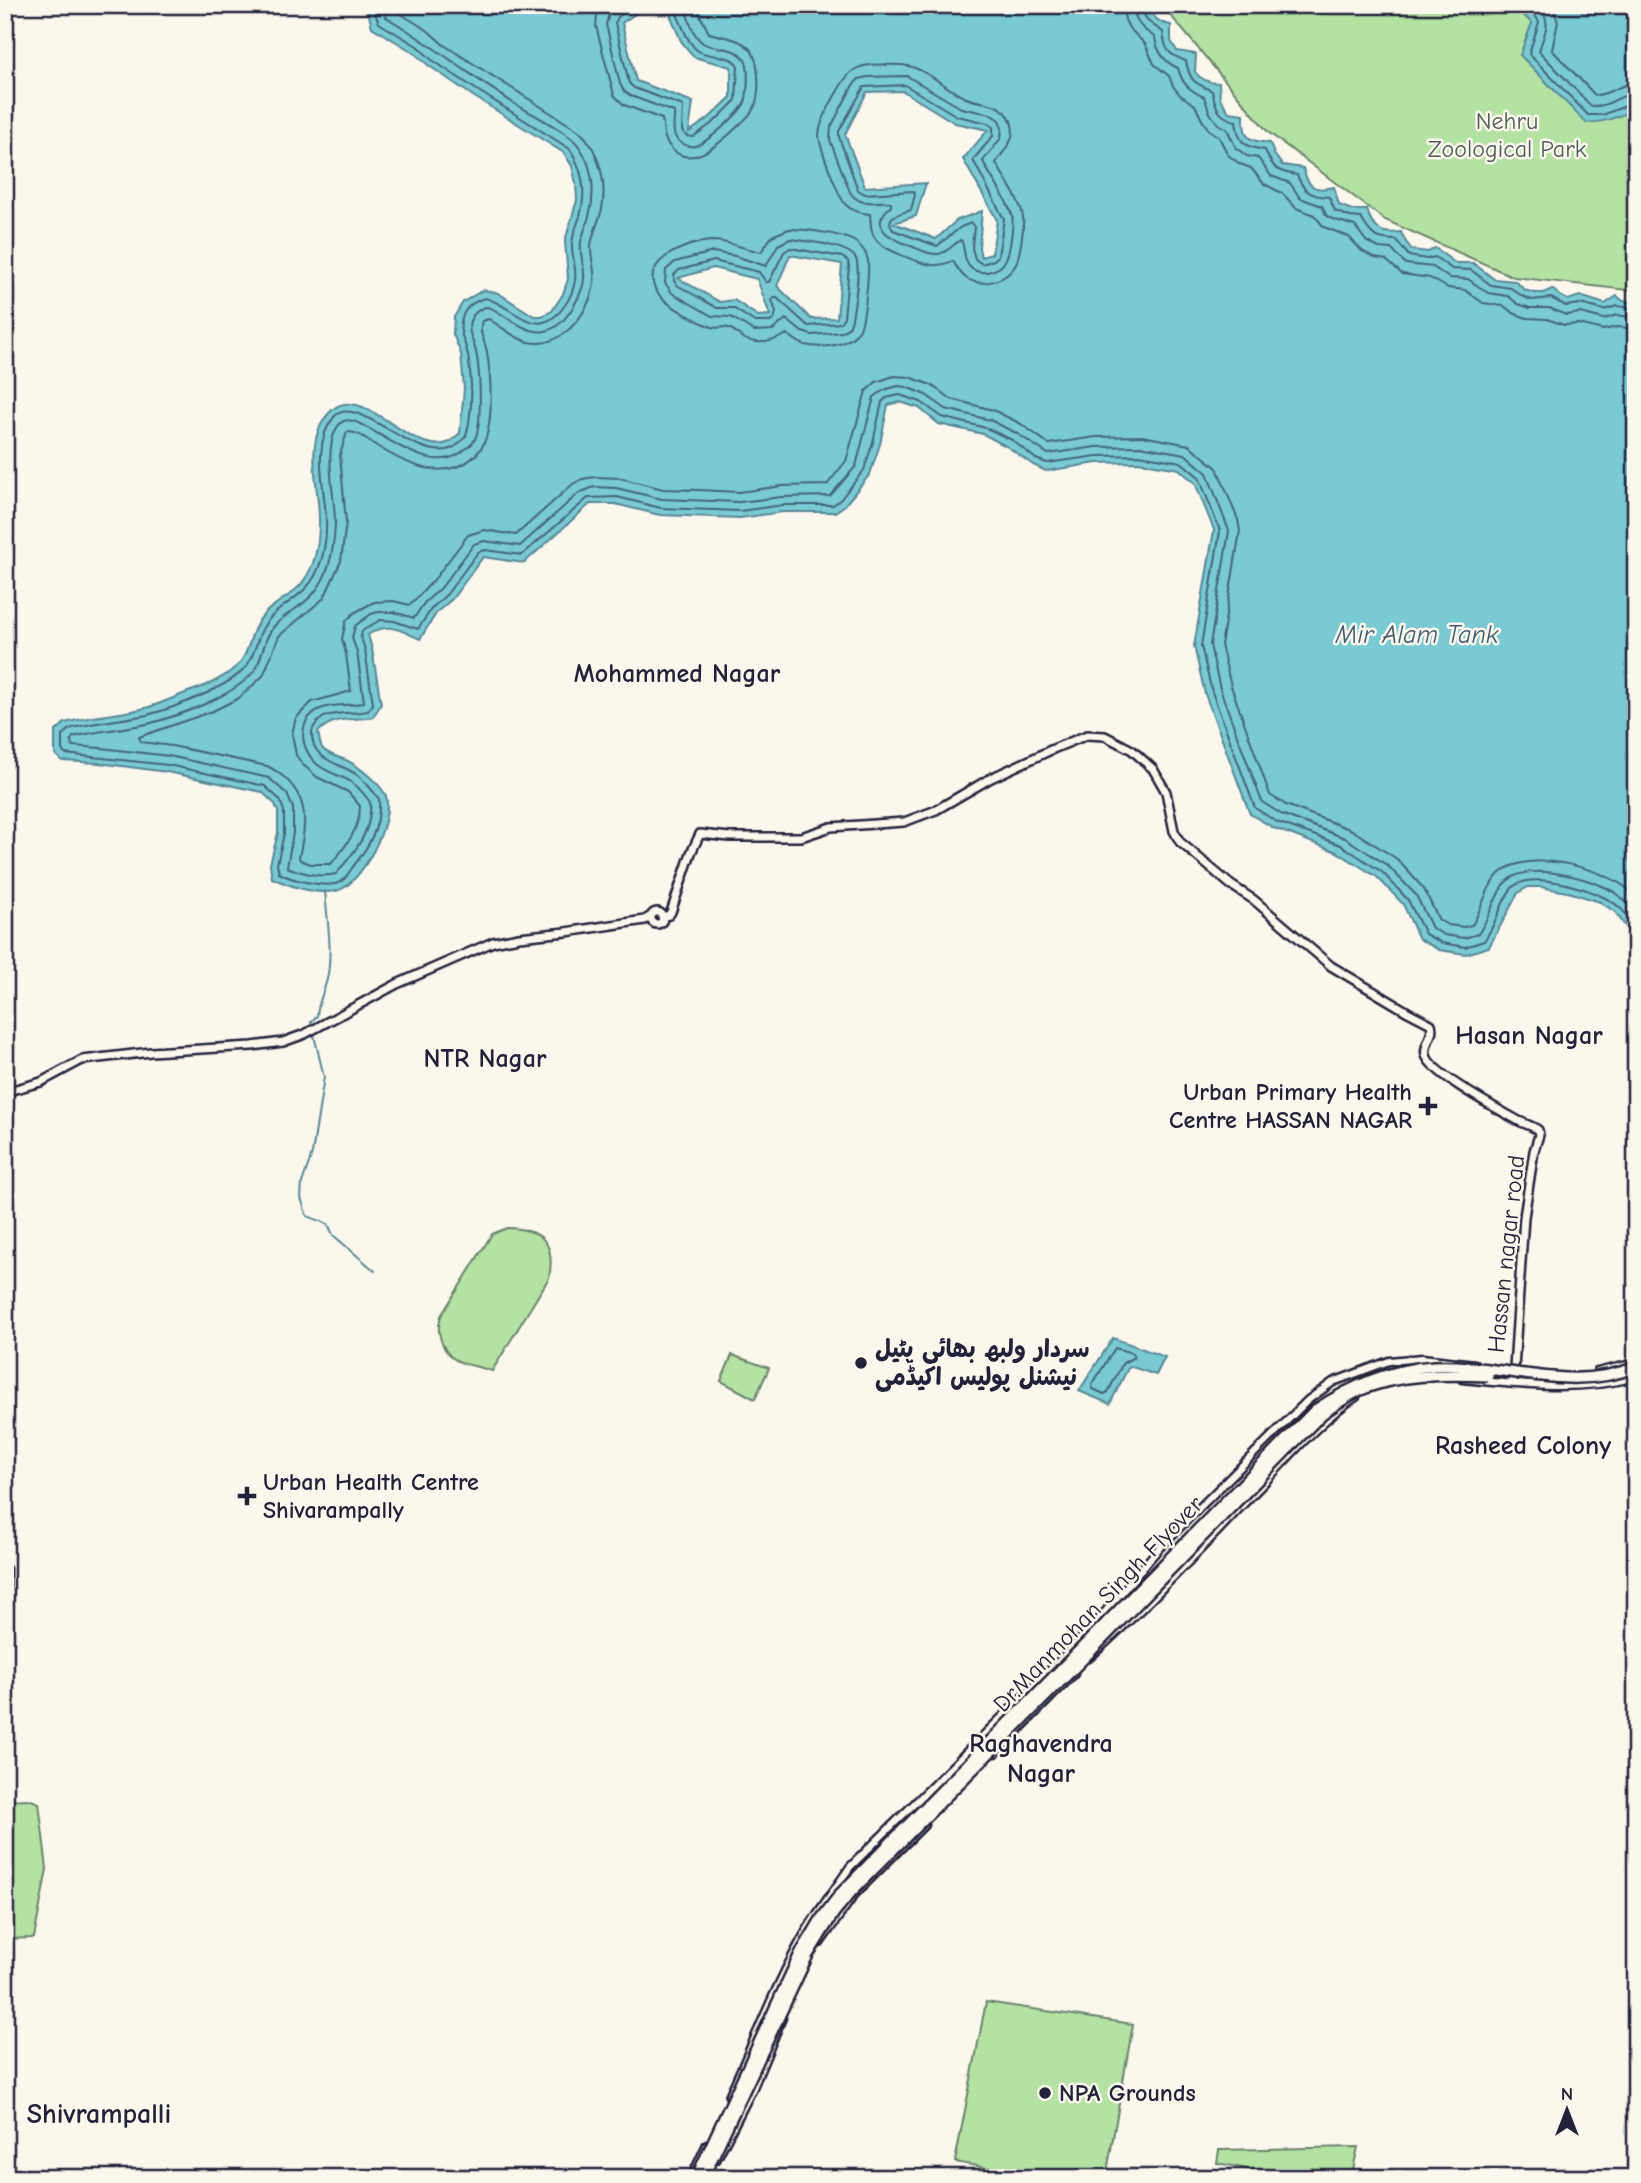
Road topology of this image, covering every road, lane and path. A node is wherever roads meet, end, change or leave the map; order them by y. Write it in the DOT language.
graph roads {
  1 [pos="5,1092"];
  2 [pos="1636,1365"];
  3 [pos="1514,1372"];
  4 [pos="1636,1375"];
  5 [pos="1513,1383"];
  6 [pos="5,1569"];
  7 [pos="5,1596"];
  8 [pos="971,1747"];
  9 [pos="985,1763"];
  10 [pos="691,2178"];
  11 [pos="696,2178"];
  12 [pos="706,2178"];
  1 -- 3 [label="main road, Hassan nagar road"];
  2 -- 3 [label="street"];
  2 -- 11 [label="highway, Dr.Manmohan Singh Flyover, bridge"];
  3 -- 5 [label="main road, Hassan nagar road"];
  3 -- 8 [label="street"];
  4 -- 5 [label="street"];
  4 -- 12 [label="highway, Dr.Manmohan Singh Flyover, bridge"];
  5 -- 9 [label="street"];
  6 -- 7 [label="main road"];
  8 -- 9 [label="street"];
  8 -- 10 [label="street"];
  9 -- 12 [label="street"];
}
